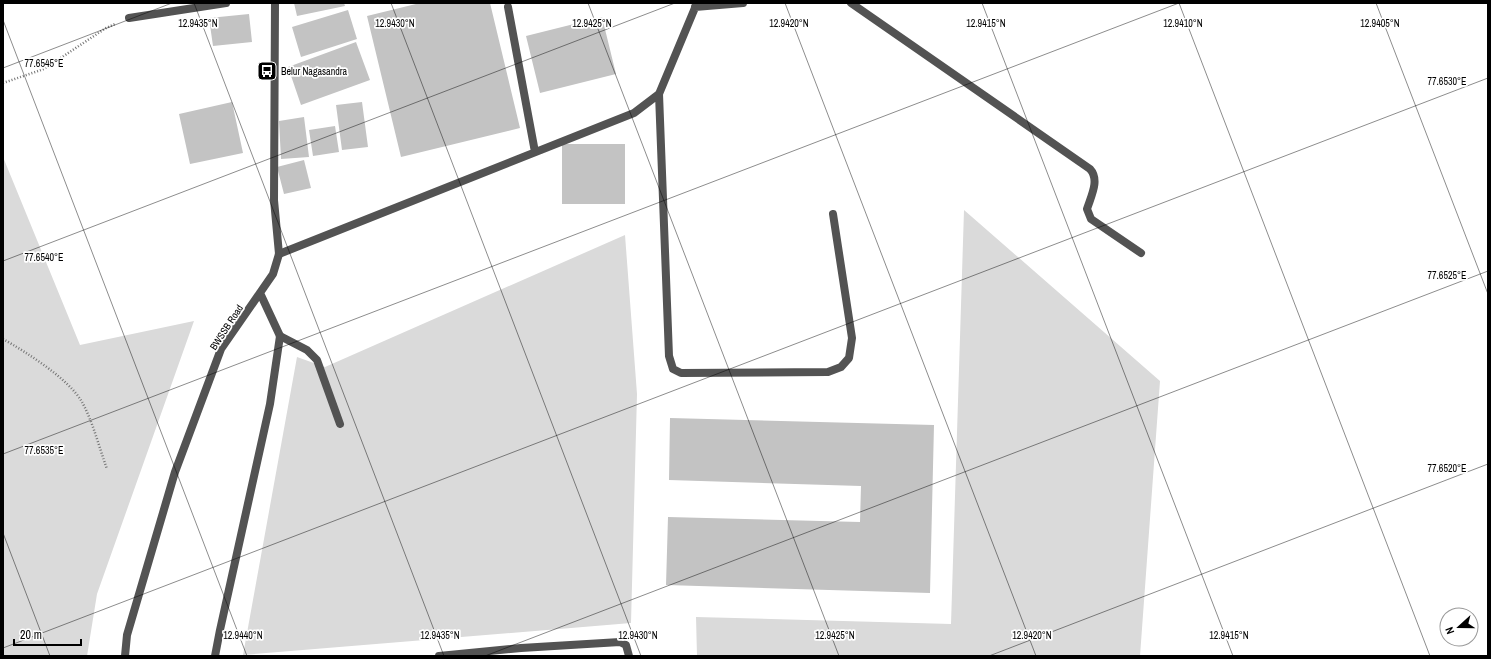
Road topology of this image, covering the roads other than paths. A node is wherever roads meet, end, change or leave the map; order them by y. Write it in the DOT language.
graph roads {
  1 [pos="226,3"];
  2 [pos="276,3"];
  3 [pos="743,3"];
  4 [pos="851,3"];
  5 [pos="696,5"];
  6 [pos="508,8"];
  7 [pos="128,18"];
  8 [pos="660,94"];
  9 [pos="535,152"];
  10 [pos="833,214"];
  11 [pos="1141,253"];
  12 [pos="279,254"];
  13 [pos="260,293"];
  14 [pos="280,336"];
  15 [pos="340,424"];
  16 [pos="521,652"];
  17 [pos="125,656"];
  18 [pos="215,656"];
  19 [pos="439,656"];
  20 [pos="629,656"];
  1 -- 7 [label="street"];
  2 -- 12 [label="street, BWSSB Road"];
  3 -- 5 [label="street"];
  4 -- 11 [label="street"];
  5 -- 8 [label="street"];
  6 -- 9 [label="street"];
  8 -- 9 [label="street"];
  8 -- 10 [label="street"];
  9 -- 12 [label="street"];
  12 -- 13 [label="street, BWSSB Road"];
  13 -- 14 [label="street"];
  13 -- 17 [label="street, BWSSB Road"];
  14 -- 15 [label="street"];
  14 -- 18 [label="street"];
  16 -- 19 [label="street"];
  16 -- 20 [label="street"];
}
